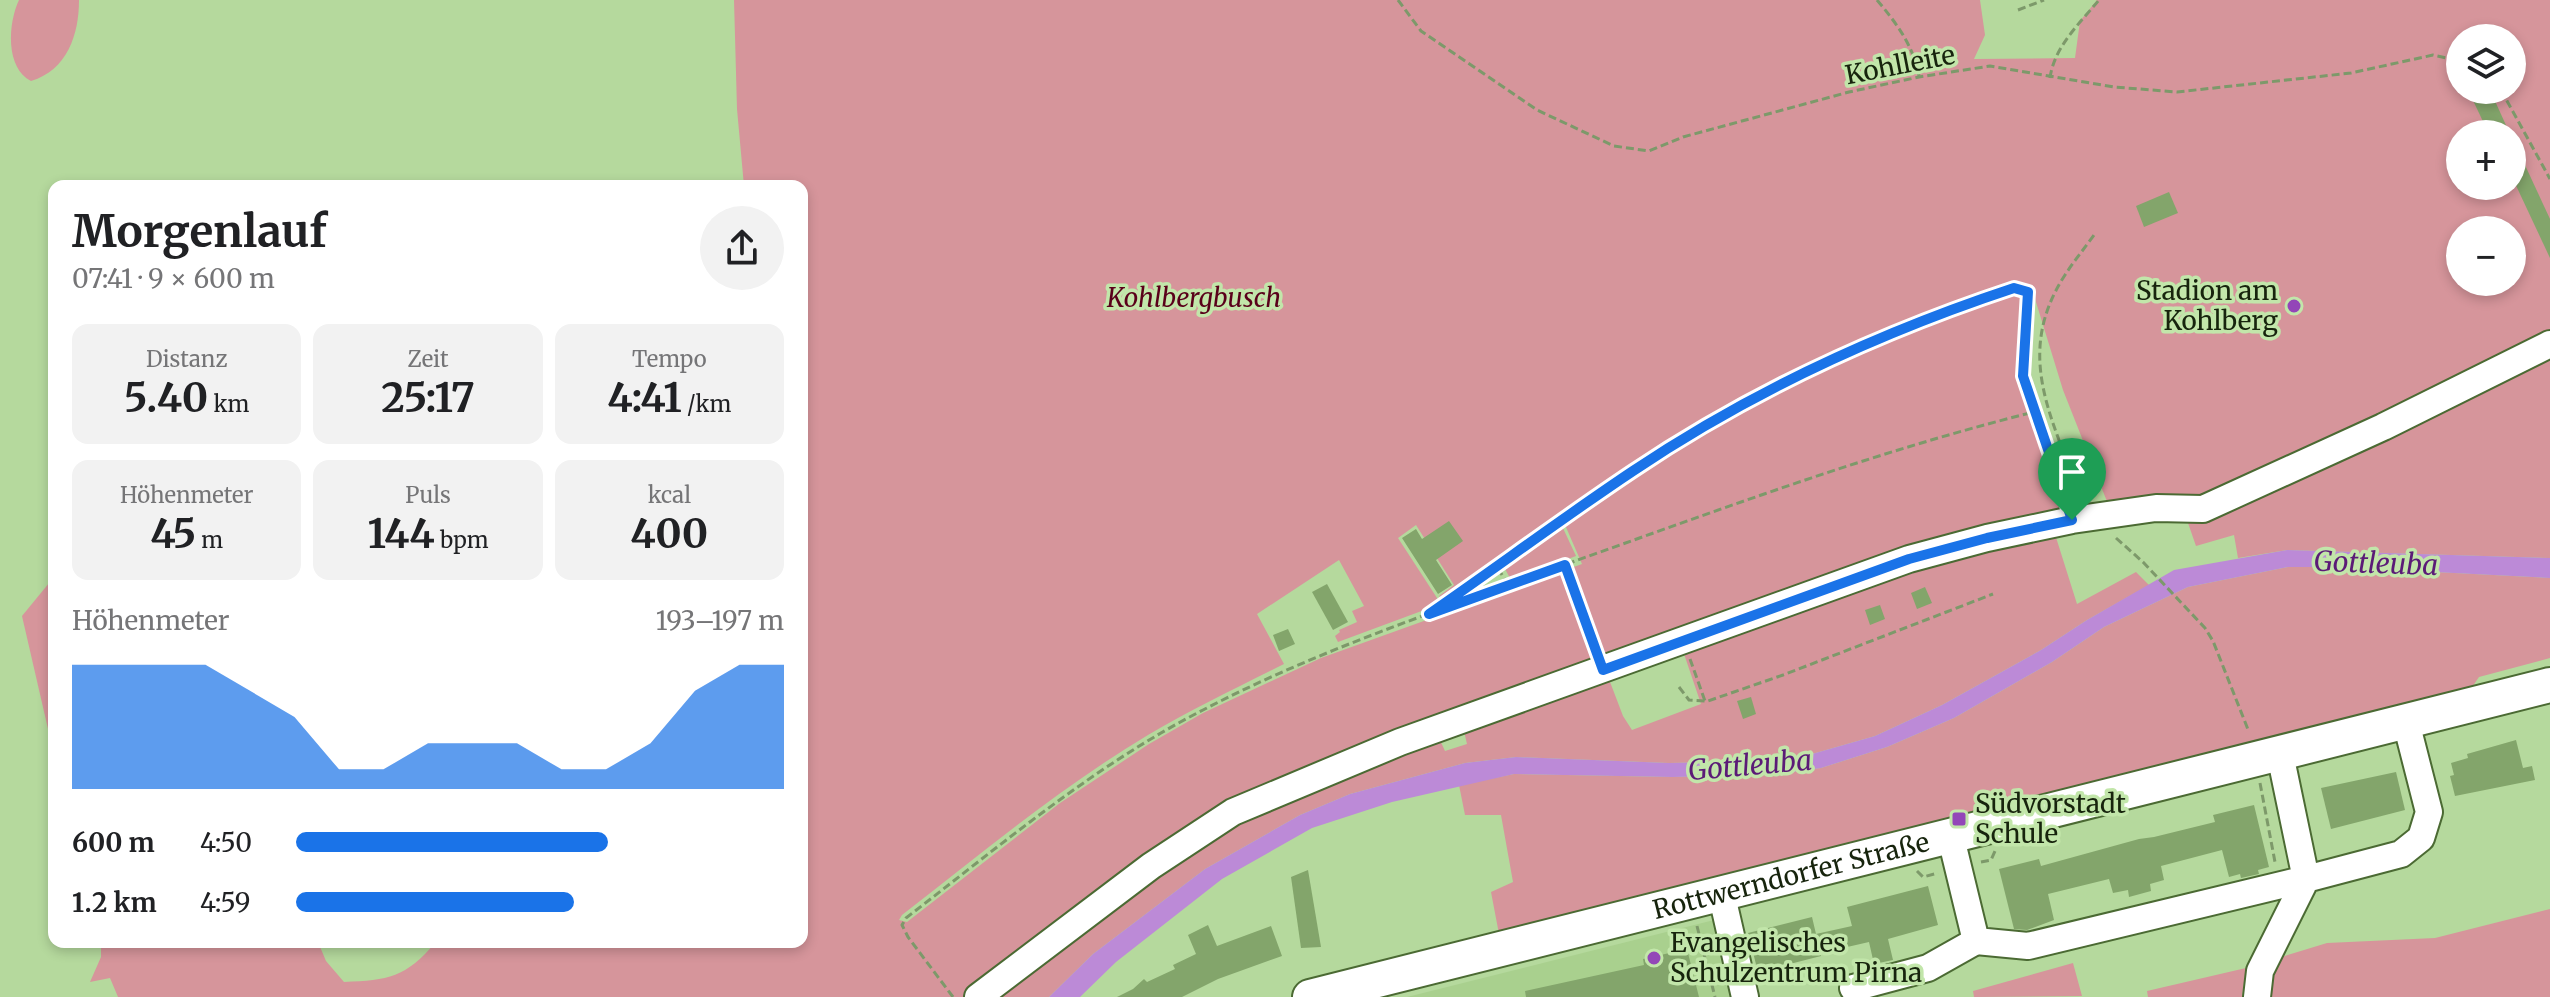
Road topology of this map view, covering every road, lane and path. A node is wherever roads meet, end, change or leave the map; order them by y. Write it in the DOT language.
graph roads {
  1 [pos="1398,0"];
  2 [pos="1877,0"];
  3 [pos="2044,0"];
  4 [pos="2099,0"];
  5 [pos="2018,10"];
  6 [pos="2446,58"];
  7 [pos="1919,77"];
  8 [pos="2050,78"];
  9 [pos="2509,104"];
  10 [pos="2550,179"];
  11 [pos="2094,235"];
  12 [pos="2550,344"];
  13 [pos="2034,412"];
  14 [pos="2080,519"];
  15 [pos="1565,565"];
  16 [pos="1497,566"];
  17 [pos="1508,585"];
  18 [pos="1993,594"];
  19 [pos="1429,614"];
  20 [pos="1684,641"];
  21 [pos="1603,670"];
  22 [pos="2550,685"];
  23 [pos="1679,687"];
  24 [pos="1705,701"];
  25 [pos="2406,722"];
  26 [pos="2265,763"];
  27 [pos="1951,838"];
  28 [pos="2306,879"];
  29 [pos="2279,885"];
  30 [pos="1721,892"];
  31 [pos="1695,918"];
  32 [pos="1976,941"];
  33 [pos="1853,988"];
  34 [pos="953,997"];
  35 [pos="978,997"];
  36 [pos="1310,997"];
  37 [pos="1715,997"];
  38 [pos="1745,997"];
  39 [pos="2257,997"];
  1 -- 7 [label="path, Kohlleite"];
  2 -- 7 [label="path"];
  3 -- 5 [label="path"];
  4 -- 8 [label="path"];
  6 -- 8 [label="path, Kohlleite"];
  7 -- 8 [label="path, Kohlleite"];
  9 -- 10 [label="path"];
  11 -- 14 [label="path"];
  12 -- 14 [label="lane"];
  13 -- 14 [label="path"];
  13 -- 15 [label="path"];
  13 -- 16 [label="path"];
  14 -- 20 [label="lane"];
  14 -- 26 [label="path"];
  15 -- 17 [label="path"];
  15 -- 21 [label="path"];
  16 -- 17 [label="path"];
  16 -- 19 [label="path"];
  17 -- 19 [label="path"];
  18 -- 24 [label="path"];
  19 -- 34 [label="path"];
  20 -- 21 [label="lane"];
  20 -- 24 [label="path"];
  21 -- 35 [label="lane"];
  22 -- 25 [label="main road, Rottwerndorfer Straße"];
  23 -- 24 [label="path"];
  25 -- 26 [label="main road, Rottwerndorfer Straße"];
  25 -- 28 [label="lane"];
  26 -- 27 [label="main road, Rottwerndorfer Straße"];
  26 -- 28 [label="lane"];
  26 -- 29 [label="path"];
  27 -- 30 [label="main road, Rottwerndorfer Straße"];
  27 -- 32 [label="lane"];
  28 -- 29 [label="lane"];
  28 -- 39 [label="lane"];
  29 -- 32 [label="lane"];
  30 -- 36 [label="main road, Rottwerndorfer Straße"];
  30 -- 38 [label="lane"];
  31 -- 37 [label="path"];
  32 -- 33 [label="lane"];
}
